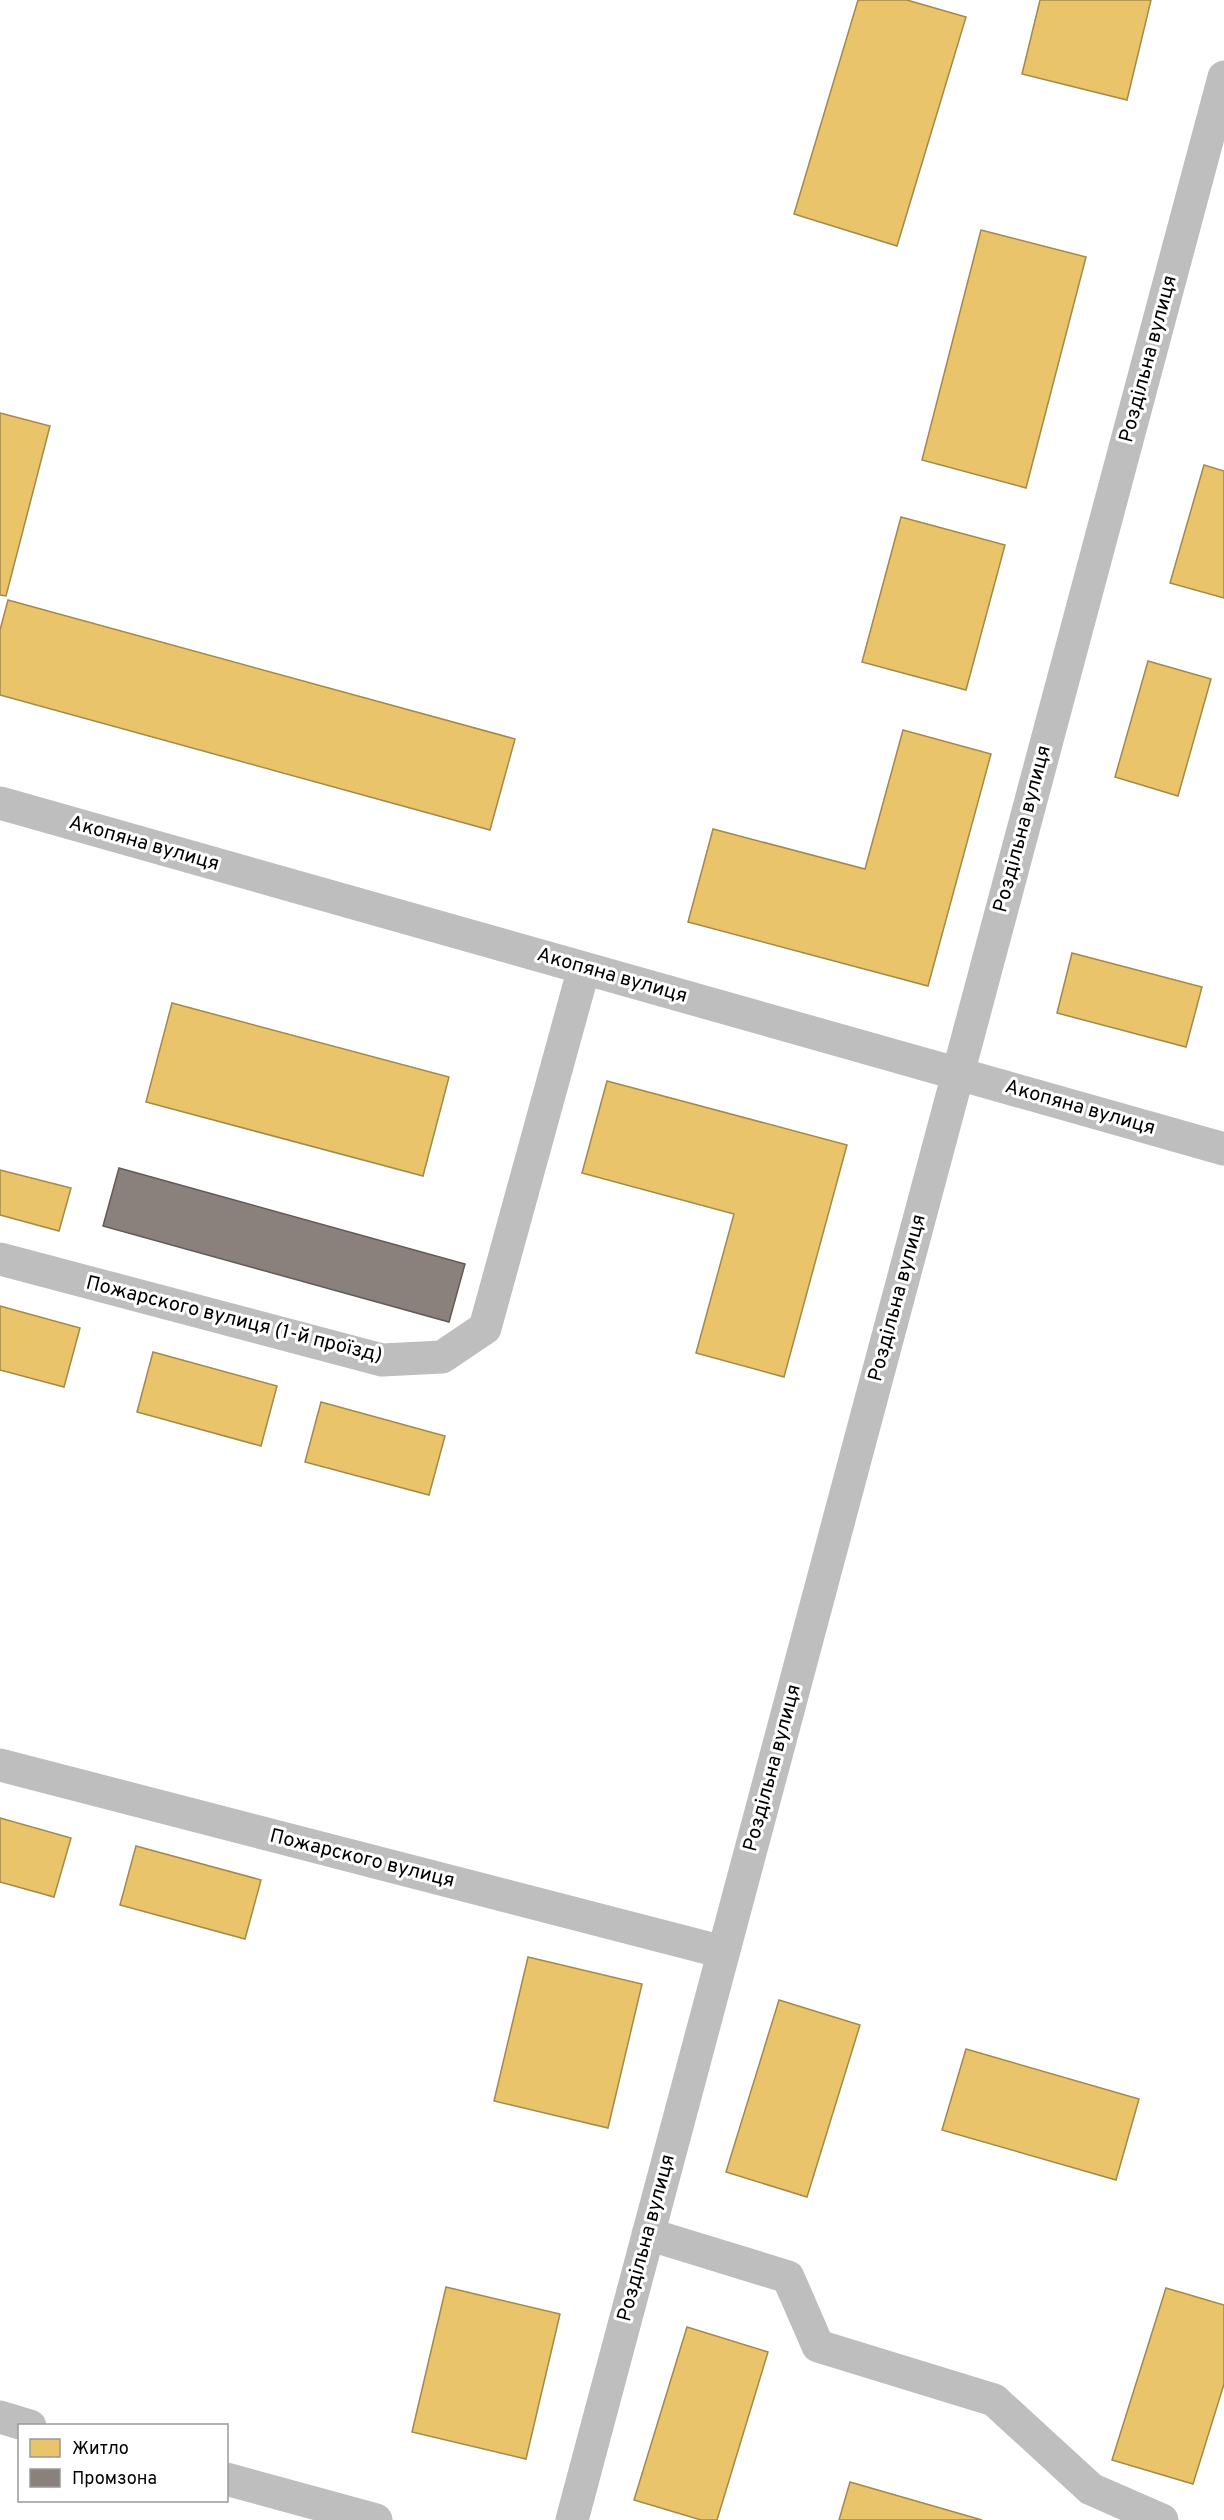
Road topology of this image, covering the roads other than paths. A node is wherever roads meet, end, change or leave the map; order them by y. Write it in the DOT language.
graph roads {
  1 [pos="1224,77"];
  2 [pos="0,803"];
  3 [pos="584,968"];
  4 [pos="958,1074"];
  5 [pos="1224,1149"];
  6 [pos="0,1259"];
  7 [pos="0,1766"];
  8 [pos="723,1952"];
  9 [pos="648,2234"];
  10 [pos="0,2417"];
  11 [pos="23,2424"];
  12 [pos="228,2480"];
  13 [pos="376,2520"];
  14 [pos="572,2520"];
  15 [pos="1162,2520"];
  1 -- 4 [label="street, Роздільна вулиця"];
  2 -- 3 [label="street, Акопяна вулиця"];
  3 -- 4 [label="street, Акопяна вулиця"];
  3 -- 6 [label="street, Пожарского вулиця (1-й проїзд)"];
  4 -- 5 [label="street, Акопяна вулиця"];
  4 -- 8 [label="street, Роздільна вулиця"];
  7 -- 8 [label="street, Пожарского вулиця"];
  8 -- 9 [label="street, Роздільна вулиця"];
  9 -- 14 [label="street, Роздільна вулиця"];
  9 -- 15 [label="street"];
  10 -- 11 [label="street"];
  12 -- 13 [label="street"];
}
